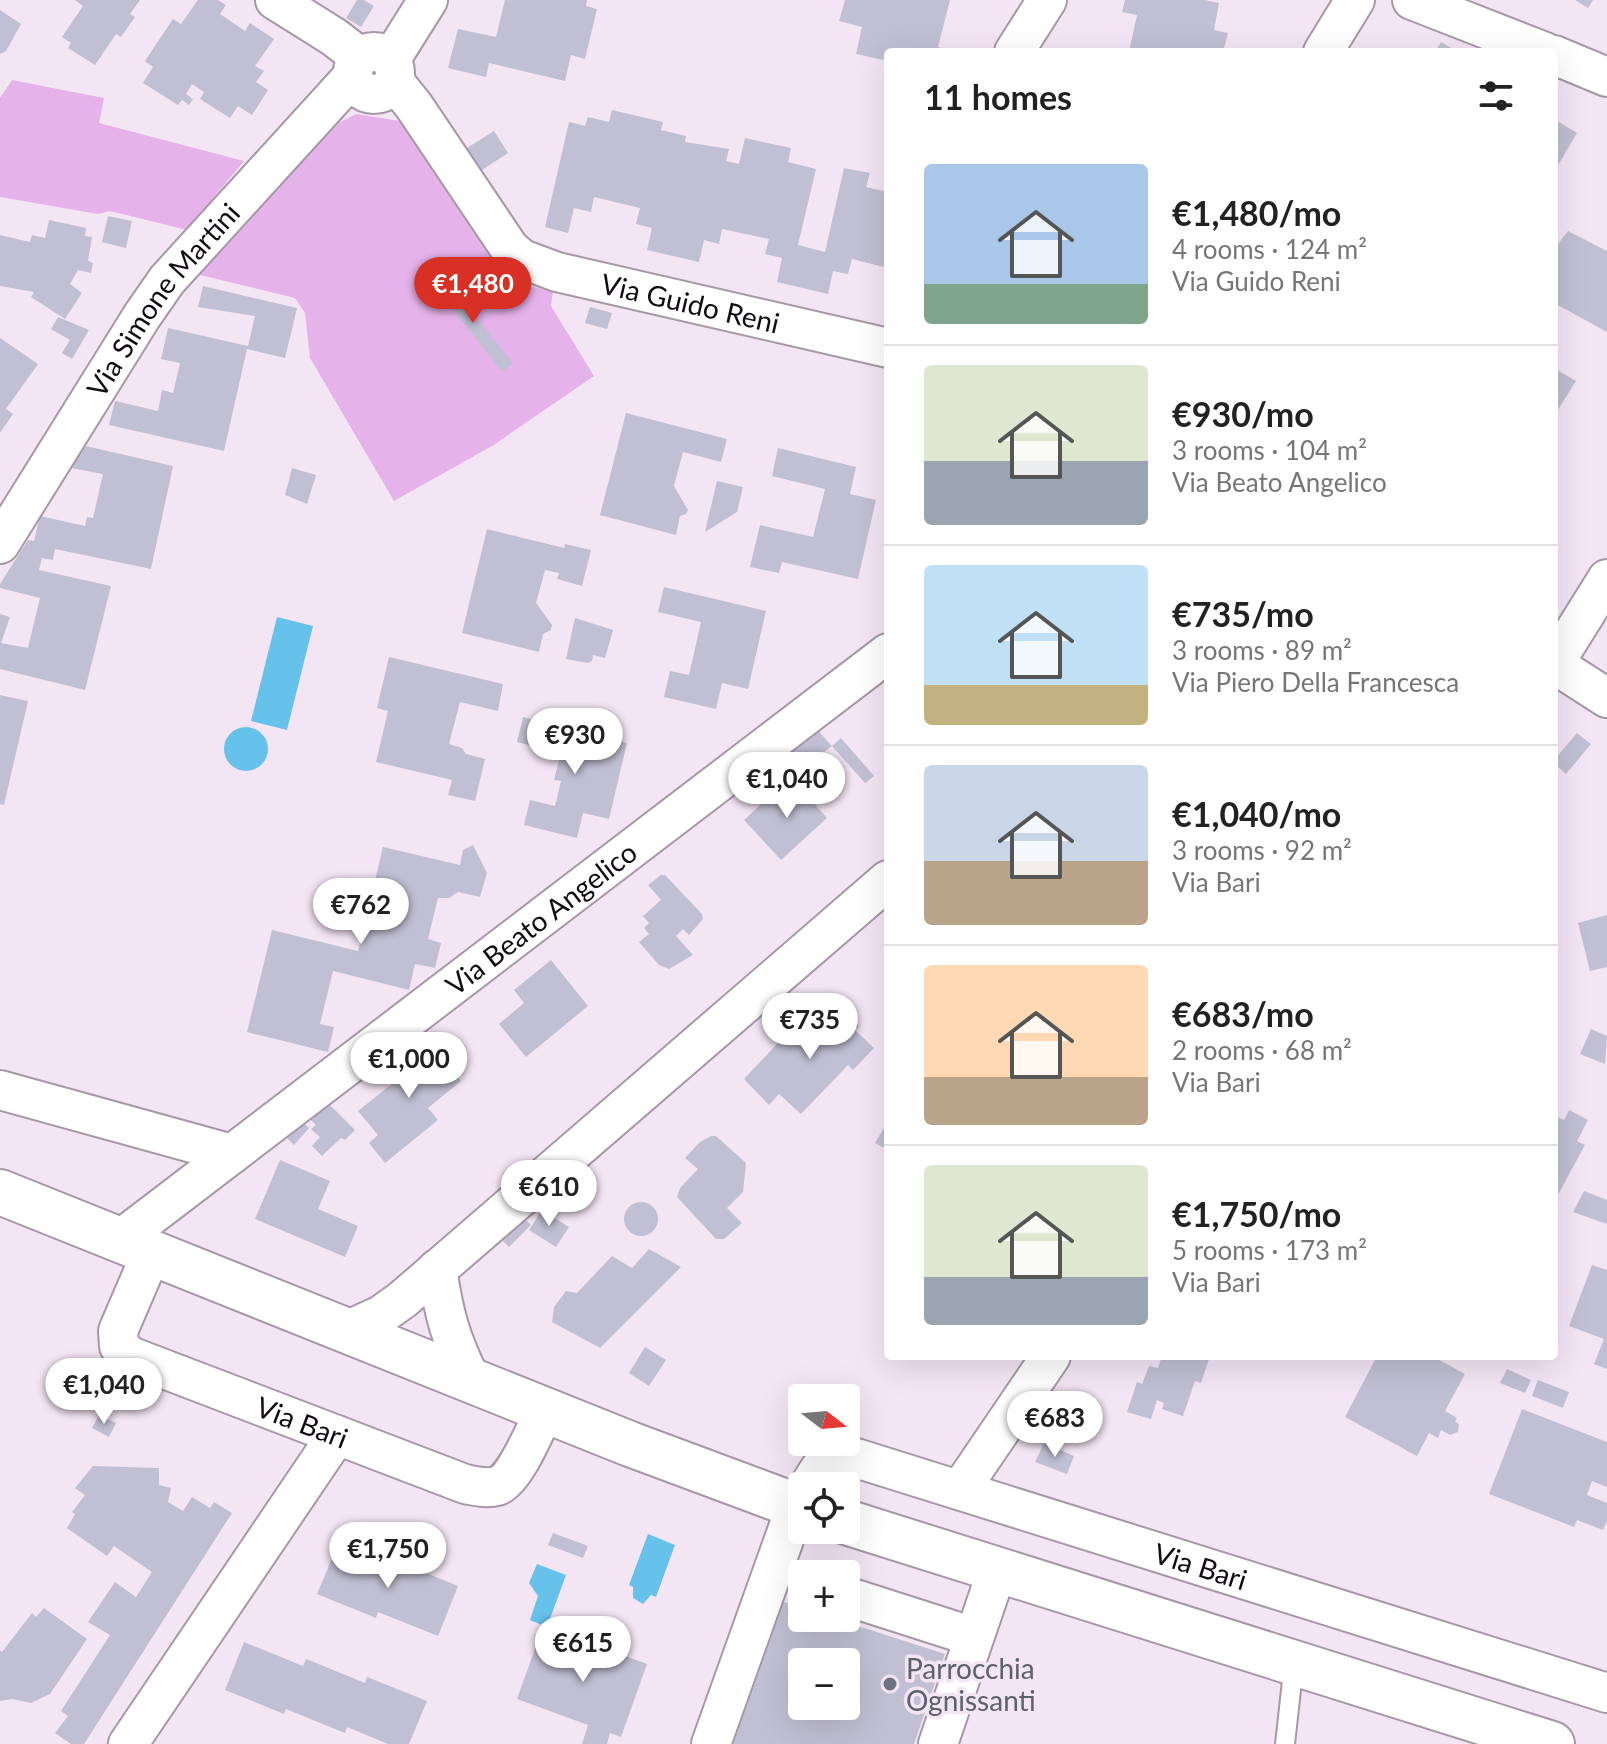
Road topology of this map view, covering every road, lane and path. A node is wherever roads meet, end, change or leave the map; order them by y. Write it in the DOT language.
graph roads {
  1 [pos="275,0"];
  2 [pos="428,0"];
  3 [pos="1047,0"];
  4 [pos="1355,0"];
  5 [pos="1412,0"];
  6 [pos="1017,48"];
  7 [pos="1325,48"];
  8 [pos="1535,48"];
  9 [pos="1558,57"];
  10 [pos="374,69"];
  11 [pos="1607,77"];
  12 [pos="884,347"];
  13 [pos="0,544"];
  14 [pos="1607,579"];
  15 [pos="884,656"];
  16 [pos="1558,658"];
  17 [pos="1558,667"];
  18 [pos="1607,698"];
  19 [pos="884,883"];
  20 [pos="0,1090"];
  21 [pos="232,1154"];
  22 [pos="0,1192"];
  23 [pos="134,1247"];
  24 [pos="437,1269"];
  25 [pos="348,1330"];
  26 [pos="1048,1360"];
  27 [pos="470,1378"];
  28 [pos="545,1410"];
  29 [pos="337,1435"];
  30 [pos="819,1472"];
  31 [pos="960,1490"];
  32 [pos="788,1494"];
  33 [pos="860,1527"];
  34 [pos="793,1544"];
  35 [pos="997,1571"];
  36 [pos="787,1577"];
  37 [pos="860,1600"];
  38 [pos="974,1637"];
  39 [pos="1294,1663"];
  40 [pos="1607,1693"];
  41 [pos="128,1744"];
  42 [pos="711,1744"];
  43 [pos="938,1744"];
  44 [pos="1285,1744"];
  45 [pos="1552,1744"];
  1 -- 10 [label="street, Via Guido Reni"];
  2 -- 10 [label="street, Via Simone Martini"];
  3 -- 6 [label="street"];
  4 -- 7 [label="street"];
  5 -- 8 [label="street"];
  9 -- 11 [label="street"];
  10 -- 12 [label="street, Via Guido Reni"];
  10 -- 13 [label="street, Via Simone Martini"];
  14 -- 16 [label="street"];
  15 -- 21 [label="street, Via Beato Angelico"];
  17 -- 18 [label="street"];
  19 -- 24 [label="street"];
  20 -- 21 [label="street"];
  21 -- 23 [label="street, Via Beato Angelico"];
  22 -- 23 [label="main road"];
  23 -- 25 [label="main road"];
  23 -- 29 [label="street, Via Bari"];
  24 -- 25 [label="street"];
  24 -- 27 [label="street"];
  25 -- 27 [label="main road"];
  26 -- 31 [label="street"];
  27 -- 28 [label="main road"];
  28 -- 29 [label="street, Via Bari"];
  28 -- 32 [label="main road"];
  29 -- 41 [label="street"];
  30 -- 31 [label="street, Via Bari"];
  31 -- 40 [label="street, Via Bari"];
  33 -- 35 [label="main road"];
  34 -- 36 [label="street"];
  35 -- 38 [label="street"];
  35 -- 39 [label="main road"];
  36 -- 42 [label="street"];
  37 -- 38 [label="street"];
  38 -- 43 [label="street"];
  39 -- 44 [label="lane"];
  39 -- 45 [label="main road"];
}
